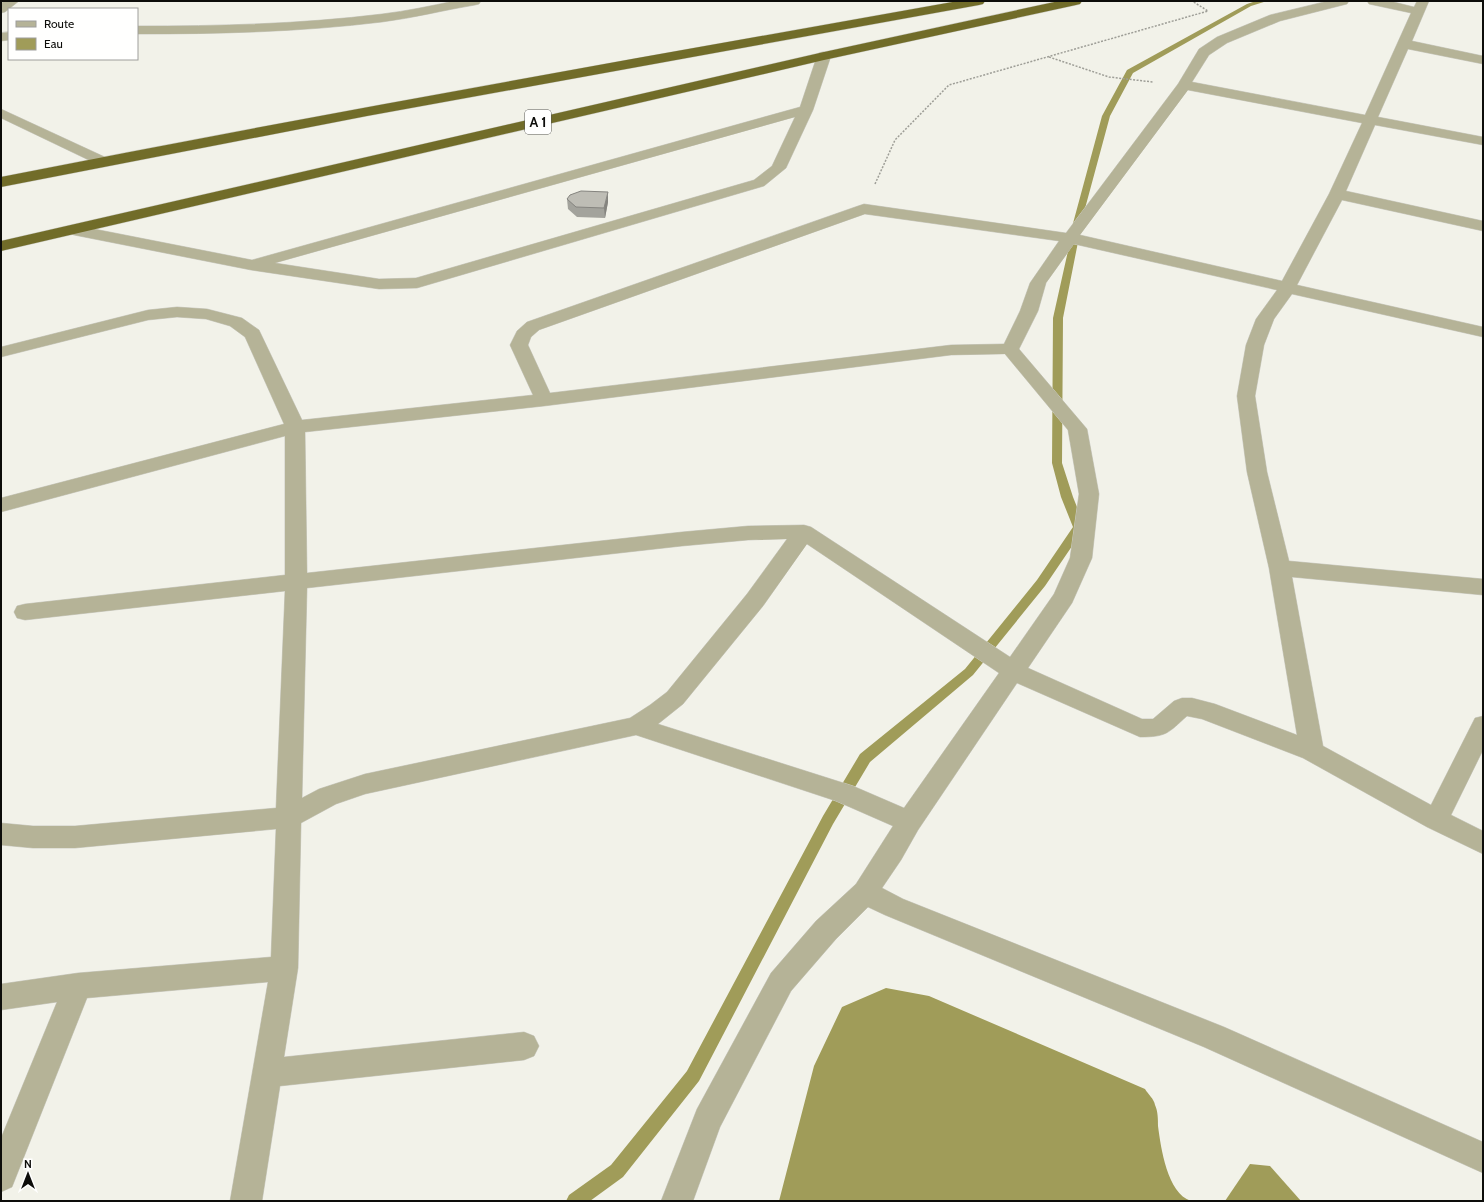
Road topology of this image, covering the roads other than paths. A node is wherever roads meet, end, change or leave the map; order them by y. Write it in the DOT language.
graph roads {
  1 [pos="13,1"];
  2 [pos="475,1"];
  3 [pos="978,1"];
  4 [pos="1076,1"];
  5 [pos="1343,1"];
  6 [pos="1372,1"];
  7 [pos="1420,6"];
  8 [pos="1,9"];
  9 [pos="138,30"];
  10 [pos="1405,44"];
  11 [pos="824,56"];
  12 [pos="1483,60"];
  13 [pos="1184,85"];
  14 [pos="806,110"];
  15 [pos="1,113"];
  16 [pos="1370,120"];
  17 [pos="1483,141"];
  18 [pos="102,161"];
  19 [pos="1,182"];
  20 [pos="1337,194"];
  21 [pos="1483,226"];
  22 [pos="74,230"];
  23 [pos="1070,238"];
  24 [pos="1,246"];
  25 [pos="251,265"];
  26 [pos="1287,288"];
  27 [pos="1483,332"];
  28 [pos="1010,349"];
  29 [pos="1,352"];
  30 [pos="544,400"];
  31 [pos="295,427"];
  32 [pos="1,505"];
  33 [pos="804,532"];
  34 [pos="1280,568"];
  35 [pos="296,583"];
  36 [pos="1483,587"];
  37 [pos="25,612"];
  38 [pos="1013,671"];
  39 [pos="1483,725"];
  40 [pos="636,726"];
  41 [pos="1312,751"];
  42 [pos="289,817"];
  43 [pos="1436,820"];
  44 [pos="909,822"];
  45 [pos="1,834"];
  46 [pos="1483,843"];
  47 [pos="865,892"];
  48 [pos="284,968"];
  49 [pos="78,986"];
  50 [pos="1,997"];
  51 [pos="524,1046"];
  52 [pos="268,1073"];
  53 [pos="1483,1158"];
  54 [pos="1,1176"];
  55 [pos="246,1201"];
  56 [pos="677,1201"];
  1 -- 8 [label="street"];
  2 -- 9 [label="street"];
  3 -- 18 [label="highway"];
  4 -- 11 [label="highway, A 1"];
  5 -- 13 [label="street"];
  6 -- 7 [label="street"];
  7 -- 10 [label="street"];
  10 -- 12 [label="street"];
  10 -- 16 [label="street"];
  11 -- 14 [label="street"];
  11 -- 22 [label="highway, A 1"];
  13 -- 16 [label="street"];
  13 -- 23 [label="street"];
  14 -- 25 [label="street"];
  14 -- 25 [label="street"];
  15 -- 18 [label="street"];
  16 -- 17 [label="street"];
  16 -- 20 [label="street"];
  18 -- 19 [label="highway"];
  20 -- 21 [label="street"];
  20 -- 26 [label="street"];
  22 -- 24 [label="highway, A 1"];
  22 -- 25 [label="street"];
  23 -- 26 [label="street"];
  23 -- 28 [label="street"];
  23 -- 30 [label="street"];
  26 -- 27 [label="street"];
  26 -- 34 [label="street"];
  28 -- 30 [label="street"];
  28 -- 38 [label="street"];
  29 -- 31 [label="street"];
  30 -- 31 [label="street"];
  31 -- 32 [label="street"];
  31 -- 35 [label="street"];
  33 -- 35 [label="street"];
  33 -- 38 [label="street"];
  33 -- 40 [label="street"];
  34 -- 36 [label="street"];
  34 -- 41 [label="street"];
  35 -- 37 [label="street"];
  35 -- 42 [label="street"];
  38 -- 41 [label="street"];
  38 -- 44 [label="street"];
  39 -- 43 [label="street"];
  40 -- 42 [label="street"];
  40 -- 44 [label="street"];
  41 -- 43 [label="street"];
  42 -- 45 [label="street"];
  42 -- 48 [label="street"];
  43 -- 46 [label="street"];
  44 -- 47 [label="street"];
  47 -- 53 [label="street"];
  47 -- 56 [label="street"];
  48 -- 49 [label="street"];
  48 -- 52 [label="street"];
  49 -- 50 [label="street"];
  49 -- 54 [label="street"];
  51 -- 52 [label="street"];
  52 -- 55 [label="street"];
}
